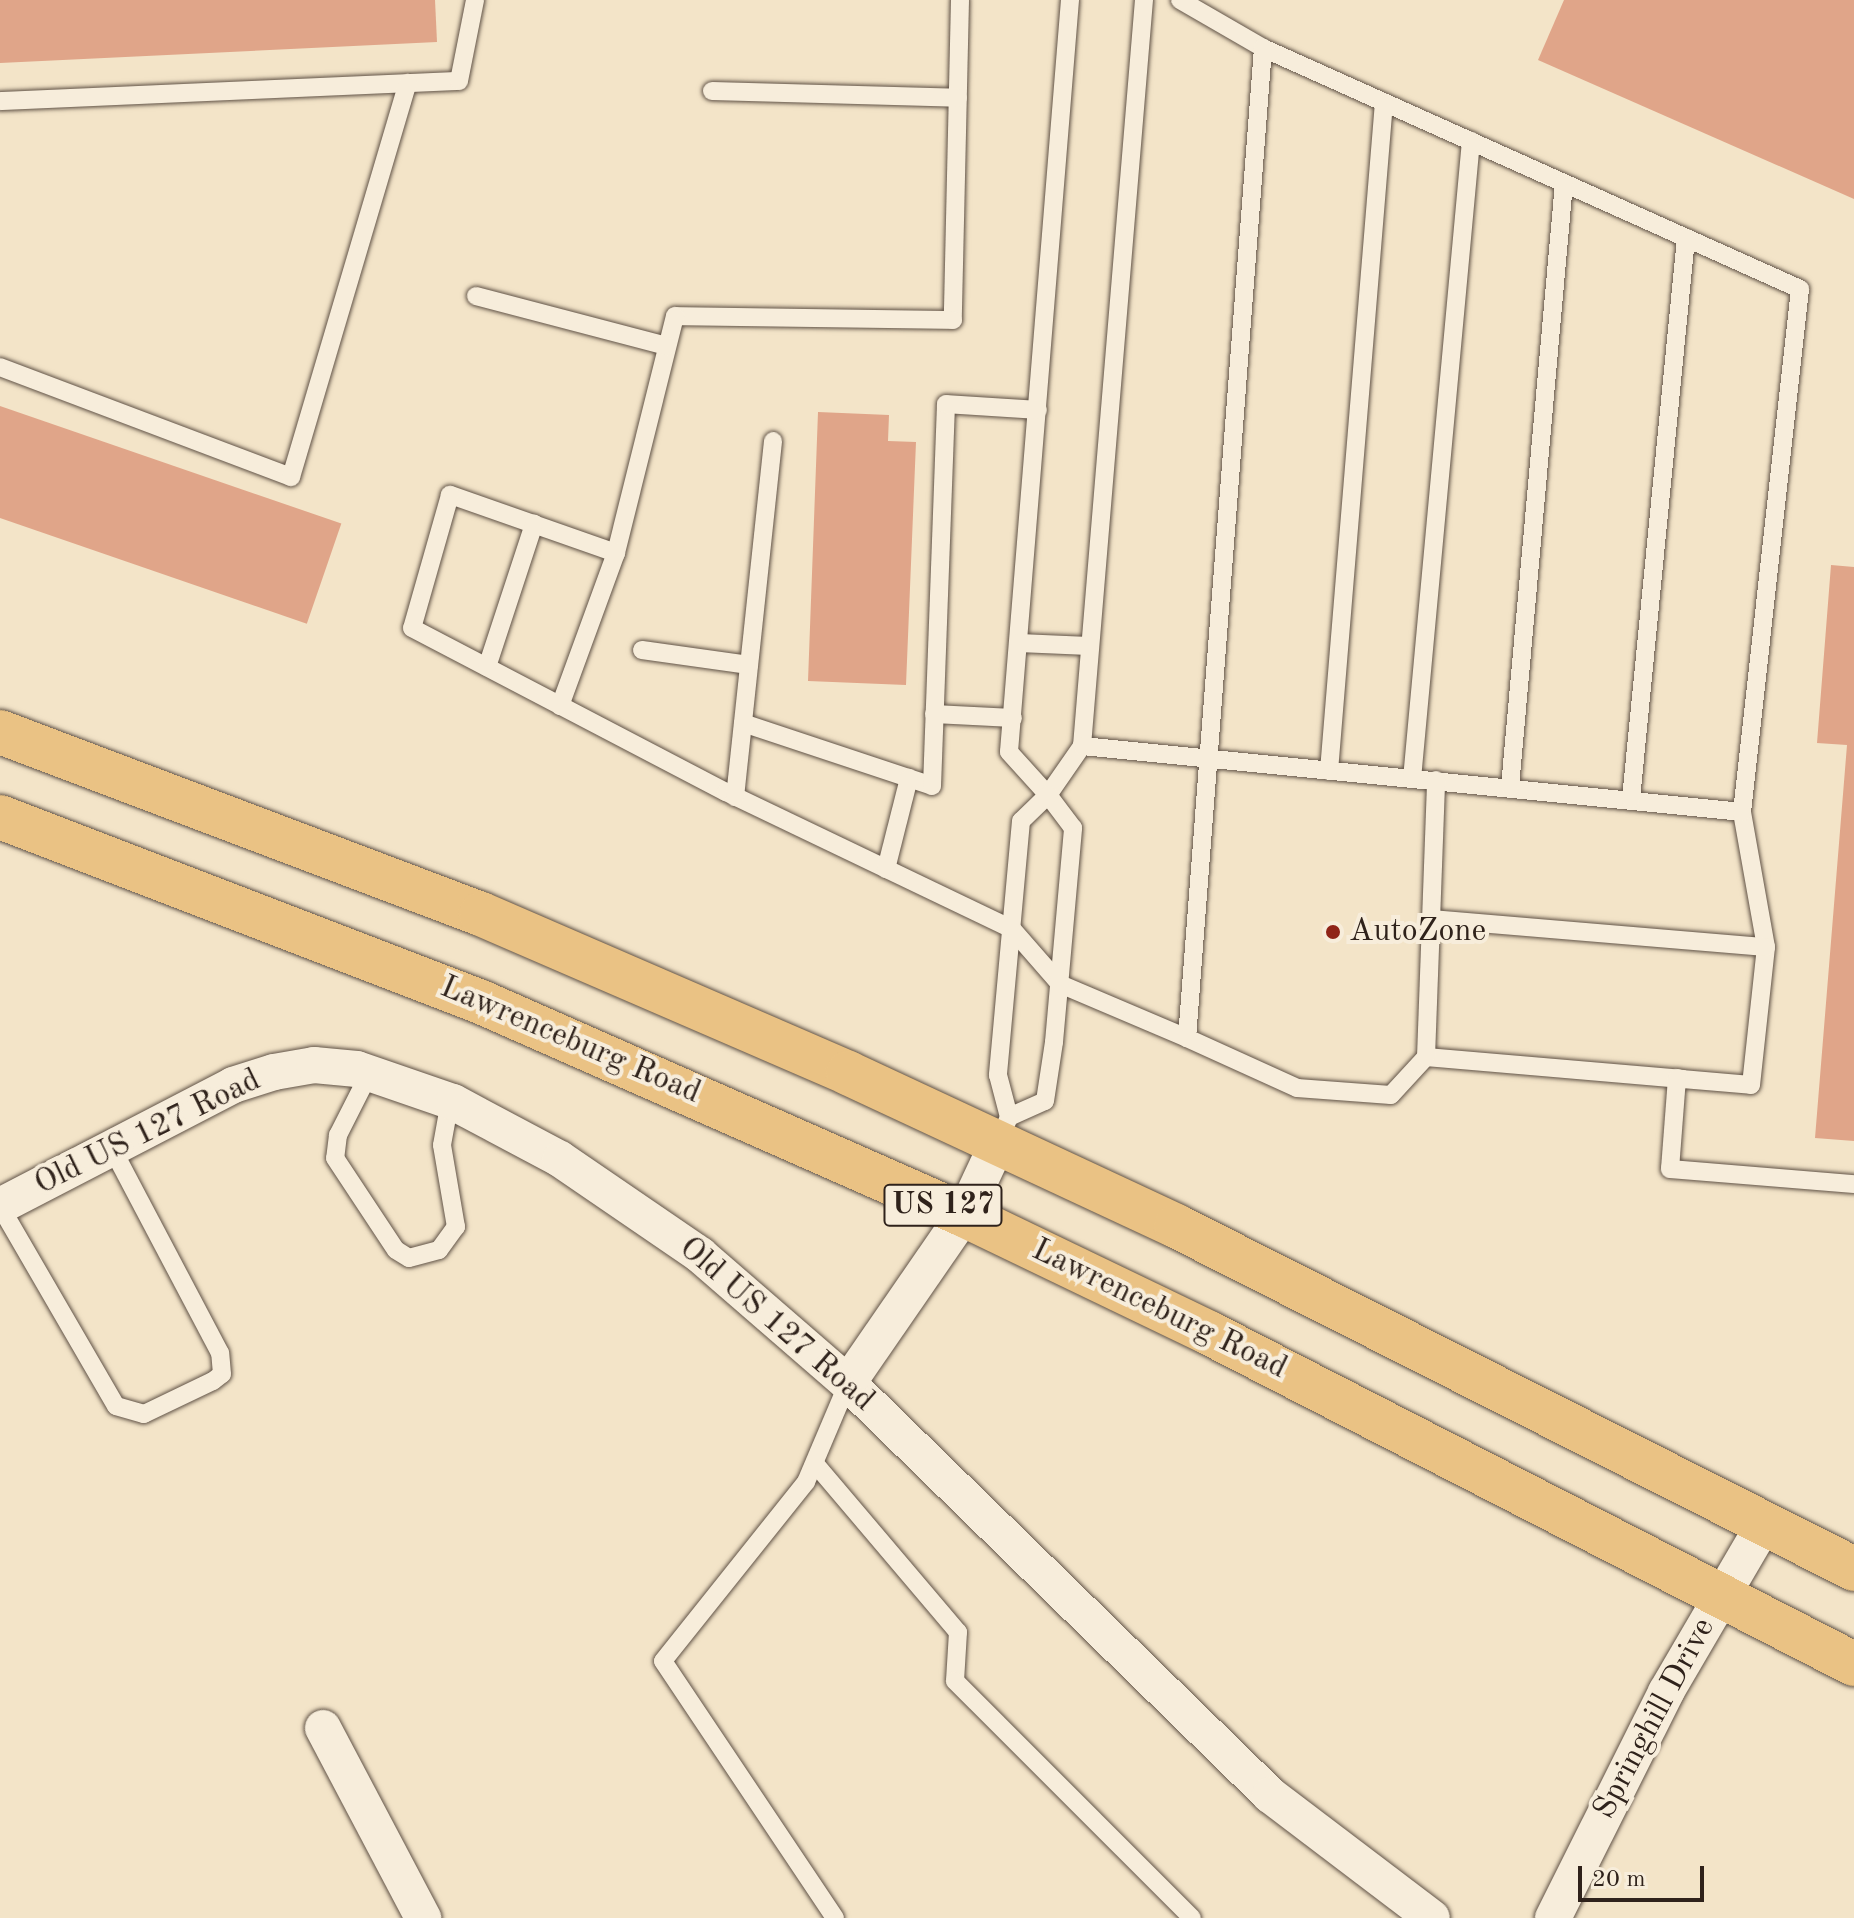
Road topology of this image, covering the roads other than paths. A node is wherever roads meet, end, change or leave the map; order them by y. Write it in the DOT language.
graph roads {
  1 [pos="475,0"];
  2 [pos="960,0"];
  3 [pos="1070,0"];
  4 [pos="1144,0"];
  5 [pos="1180,0"];
  6 [pos="1263,48"];
  7 [pos="408,83"];
  8 [pos="712,91"];
  9 [pos="958,98"];
  10 [pos="0,101"];
  11 [pos="1384,102"];
  12 [pos="1471,141"];
  13 [pos="1564,183"];
  14 [pos="1686,238"];
  15 [pos="476,296"];
  16 [pos="667,346"];
  17 [pos="0,367"];
  18 [pos="1038,410"];
  19 [pos="773,441"];
  20 [pos="534,524"];
  21 [pos="616,553"];
  22 [pos="1019,643"];
  23 [pos="1089,646"];
  24 [pos="642,650"];
  25 [pos="749,665"];
  26 [pos="487,667"];
  27 [pos="560,706"];
  28 [pos="934,714"];
  29 [pos="1013,718"];
  30 [pos="743,723"];
  31 [pos="0,732"];
  32 [pos="1082,746"];
  33 [pos="1210,761"];
  34 [pos="1329,771"];
  35 [pos="909,778"];
  36 [pos="1412,779"];
  37 [pos="1436,780"];
  38 [pos="1510,787"];
  39 [pos="1048,795"];
  40 [pos="735,797"];
  41 [pos="1631,799"];
  42 [pos="1742,812"];
  43 [pos="0,817"];
  44 [pos="886,869"];
  45 [pos="1431,919"];
  46 [pos="1012,929"];
  47 [pos="1766,947"];
  48 [pos="1060,984"];
  49 [pos="1187,1038"];
  50 [pos="1426,1057"];
  51 [pos="370,1072"];
  52 [pos="1677,1078"];
  53 [pos="450,1101"];
  54 [pos="1004,1130"];
  55 [pos="111,1146"];
  56 [pos="1854,1184"];
  57 [pos="0,1206"];
  58 [pos="964,1215"];
  59 [pos="848,1383"];
  60 [pos="817,1466"];
  61 [pos="1764,1524"];
  62 [pos="1854,1569"];
  63 [pos="1721,1597"];
  64 [pos="1854,1664"];
  65 [pos="323,1728"];
  66 [pos="1418,1914"];
  67 [pos="423,1918"];
  68 [pos="835,1918"];
  69 [pos="1192,1918"];
  70 [pos="1553,1918"];
  1 -- 7 [label="lane"];
  2 -- 9 [label="lane"];
  3 -- 18 [label="lane"];
  4 -- 23 [label="lane"];
  5 -- 6 [label="lane"];
  6 -- 11 [label="lane"];
  6 -- 33 [label="lane"];
  7 -- 10 [label="lane"];
  7 -- 17 [label="lane"];
  8 -- 9 [label="lane"];
  9 -- 16 [label="lane"];
  11 -- 12 [label="lane"];
  11 -- 34 [label="lane"];
  12 -- 13 [label="lane"];
  12 -- 36 [label="lane"];
  13 -- 14 [label="lane"];
  13 -- 38 [label="lane"];
  14 -- 41 [label="lane"];
  14 -- 42 [label="lane"];
  15 -- 16 [label="lane"];
  16 -- 21 [label="lane"];
  18 -- 22 [label="lane"];
  18 -- 28 [label="lane"];
  19 -- 25 [label="lane"];
  20 -- 21 [label="lane"];
  20 -- 26 [label="lane"];
  20 -- 26 [label="lane"];
  21 -- 27 [label="lane"];
  22 -- 23 [label="lane"];
  22 -- 29 [label="lane"];
  23 -- 32 [label="lane"];
  24 -- 25 [label="lane"];
  25 -- 30 [label="lane"];
  26 -- 27 [label="lane"];
  27 -- 40 [label="lane"];
  28 -- 29 [label="lane"];
  28 -- 35 [label="lane"];
  29 -- 39 [label="lane"];
  30 -- 35 [label="lane"];
  30 -- 40 [label="lane"];
  31 -- 54 [label="highway, US 127"];
  32 -- 33 [label="lane"];
  32 -- 39 [label="lane"];
  33 -- 34 [label="lane"];
  33 -- 49 [label="lane"];
  34 -- 36 [label="lane"];
  35 -- 44 [label="lane"];
  36 -- 37 [label="lane"];
  37 -- 38 [label="lane"];
  37 -- 45 [label="lane"];
  38 -- 41 [label="lane"];
  39 -- 46 [label="lane"];
  39 -- 48 [label="lane"];
  40 -- 44 [label="lane"];
  41 -- 42 [label="lane"];
  42 -- 47 [label="lane"];
  43 -- 58 [label="highway, Lawrenceburg Road / US 127"];
  44 -- 46 [label="lane"];
  45 -- 47 [label="lane"];
  45 -- 50 [label="lane"];
  46 -- 48 [label="lane"];
  46 -- 54 [label="lane"];
  47 -- 52 [label="lane"];
  48 -- 49 [label="lane"];
  48 -- 54 [label="lane"];
  49 -- 50 [label="lane"];
  50 -- 52 [label="lane"];
  51 -- 53 [label="street, Old US 127 Road"];
  51 -- 53 [label="lane"];
  51 -- 55 [label="street, Old US 127 Road"];
  52 -- 56 [label="lane"];
  53 -- 59 [label="street, Old US 127 Road"];
  54 -- 58 [label="street"];
  54 -- 61 [label="highway, US 127"];
  55 -- 57 [label="street, Old US 127 Road"];
  55 -- 57 [label="lane"];
  58 -- 59 [label="street"];
  58 -- 63 [label="highway, Lawrenceburg Road / US 127"];
  59 -- 60 [label="lane"];
  59 -- 66 [label="street, Old US 127 Road"];
  60 -- 68 [label="lane"];
  60 -- 69 [label="lane"];
  61 -- 62 [label="highway, US 127"];
  61 -- 63 [label="street, Springhill Drive"];
  63 -- 64 [label="highway, Lawrenceburg Road / US 127"];
  63 -- 70 [label="street, Springhill Drive"];
  65 -- 67 [label="street"];
}
